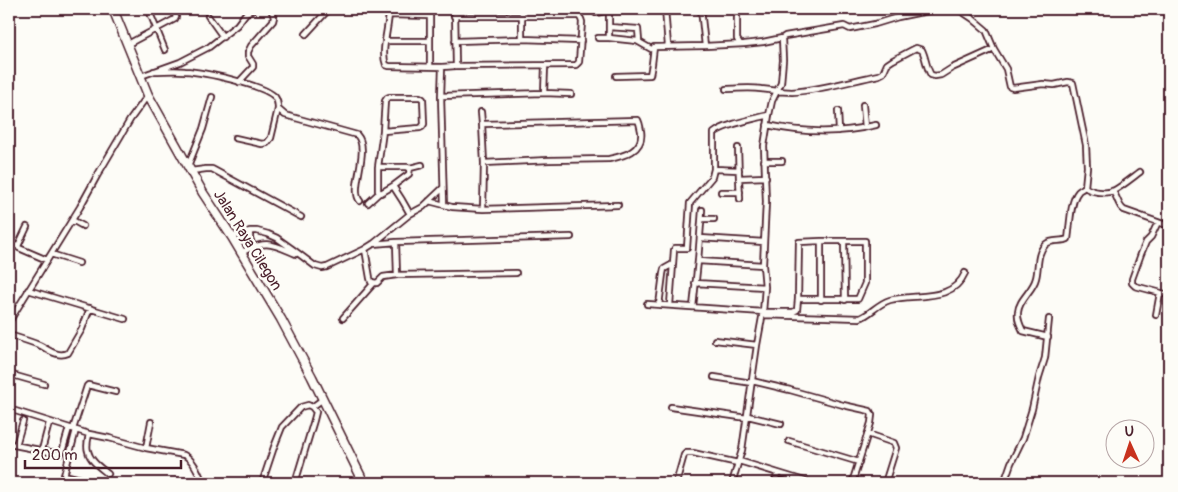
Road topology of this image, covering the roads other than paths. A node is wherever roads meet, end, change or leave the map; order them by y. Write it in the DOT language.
graph roads {
  1 [pos="113,9"];
  2 [pos="173,9"];
  3 [pos="254,9"];
  4 [pos="271,9"];
  5 [pos="329,9"];
  6 [pos="389,9"];
  7 [pos="404,9"];
  8 [pos="430,9"];
  9 [pos="455,9"];
  10 [pos="522,9"];
  11 [pos="665,9"];
  12 [pos="701,9"];
  13 [pos="937,9"];
  14 [pos="958,9"];
  15 [pos="609,10"];
  16 [pos="150,13"];
  17 [pos="596,13"];
  18 [pos="404,15"];
  19 [pos="208,16"];
  20 [pos="389,16"];
  21 [pos="430,16"];
  22 [pos="454,16"];
  23 [pos="521,16"];
  24 [pos="737,17"];
  25 [pos="609,26"];
  26 [pos="156,30"];
  27 [pos="306,34"];
  28 [pos="223,36"];
  29 [pos="598,38"];
  30 [pos="609,38"];
  31 [pos="782,38"];
  32 [pos="522,39"];
  33 [pos="385,41"];
  34 [pos="455,41"];
  35 [pos="581,41"];
  36 [pos="639,41"];
  37 [pos="430,42"];
  38 [pos="128,44"];
  39 [pos="740,44"];
  40 [pos="668,46"];
  41 [pos="705,46"];
  42 [pos="994,49"];
  43 [pos="165,50"];
  44 [pos="653,50"];
  45 [pos="430,66"];
  46 [pos="456,66"];
  47 [pos="545,66"];
  48 [pos="442,67"];
  49 [pos="154,71"];
  50 [pos="141,76"];
  51 [pos="616,76"];
  52 [pos="239,82"];
  53 [pos="726,89"];
  54 [pos="776,92"];
  55 [pos="544,93"];
  56 [pos="571,94"];
  57 [pos="148,96"];
  58 [pos="212,96"];
  59 [pos="441,96"];
  60 [pos="863,105"];
  61 [pos="278,109"];
  62 [pos="838,111"];
  63 [pos="482,112"];
  64 [pos="769,115"];
  65 [pos="482,124"];
  66 [pos="767,125"];
  67 [pos="876,125"];
  68 [pos="865,127"];
  69 [pos="839,131"];
  70 [pos="383,132"];
  71 [pos="235,138"];
  72 [pos="738,148"];
  73 [pos="764,161"];
  74 [pos="782,161"];
  75 [pos="484,163"];
  76 [pos="422,165"];
  77 [pos="378,167"];
  78 [pos="410,168"];
  79 [pos="189,169"];
  80 [pos="714,169"];
  81 [pos="739,170"];
  82 [pos="1140,172"];
  83 [pos="766,177"];
  84 [pos="739,178"];
  85 [pos="393,186"];
  86 [pos="1085,187"];
  87 [pos="443,188"];
  88 [pos="721,192"];
  89 [pos="740,192"];
  90 [pos="1112,192"];
  91 [pos="380,193"];
  92 [pos="740,199"];
  93 [pos="360,201"];
  94 [pos="430,201"];
  95 [pos="368,202"];
  96 [pos="444,205"];
  97 [pos="618,205"];
  98 [pos="482,209"];
  99 [pos="702,210"];
  100 [pos="410,214"];
  101 [pos="301,217"];
  102 [pos="702,219"];
  103 [pos="714,219"];
  104 [pos="72,220"];
  105 [pos="1158,222"];
  106 [pos="84,226"];
  107 [pos="1169,226"];
  108 [pos="27,227"];
  109 [pos="250,230"];
  110 [pos="232,237"];
  111 [pos="571,237"];
  112 [pos="700,238"];
  113 [pos="821,241"];
  114 [pos="844,241"];
  115 [pos="396,242"];
  116 [pos="764,242"];
  117 [pos="373,244"];
  118 [pos="9,245"];
  119 [pos="18,246"];
  120 [pos="253,247"];
  121 [pos="687,248"];
  122 [pos="365,249"];
  123 [pos="698,249"];
  124 [pos="241,253"];
  125 [pos="51,254"];
  126 [pos="300,256"];
  127 [pos="46,260"];
  128 [pos="698,261"];
  129 [pos="78,263"];
  130 [pos="673,264"];
  131 [pos="763,266"];
  132 [pos="516,273"];
  133 [pos="965,273"];
  134 [pos="397,275"];
  135 [pos="374,283"];
  136 [pos="695,283"];
  137 [pos="765,287"];
  138 [pos="28,290"];
  139 [pos="1160,294"];
  140 [pos="1169,295"];
  141 [pos="798,300"];
  142 [pos="821,300"];
  143 [pos="845,300"];
  144 [pos="647,304"];
  145 [pos="659,305"];
  146 [pos="670,305"];
  147 [pos="693,307"];
  148 [pos="90,308"];
  149 [pos="763,313"];
  150 [pos="1156,315"];
  151 [pos="343,318"];
  152 [pos="125,319"];
  153 [pos="1049,319"];
  154 [pos="9,322"];
  155 [pos="9,335"];
  156 [pos="1048,337"];
  157 [pos="715,340"];
  158 [pos="757,345"];
  159 [pos="9,374"];
  160 [pos="714,377"];
  161 [pos="752,382"];
  162 [pos="44,384"];
  163 [pos="116,392"];
  164 [pos="323,399"];
  165 [pos="312,407"];
  166 [pos="671,407"];
  167 [pos="9,409"];
  168 [pos="748,417"];
  169 [pos="22,421"];
  170 [pos="152,422"];
  171 [pos="49,423"];
  172 [pos="781,424"];
  173 [pos="72,429"];
  174 [pos="89,434"];
  175 [pos="868,434"];
  176 [pos="789,441"];
  177 [pos="9,444"];
  178 [pos="16,445"];
  179 [pos="146,448"];
  180 [pos="42,450"];
  181 [pos="738,462"];
  182 [pos="859,462"];
  183 [pos="778,473"];
  184 [pos="108,474"];
  185 [pos="64,475"];
  186 [pos="85,480"];
  187 [pos="62,483"];
  188 [pos="204,483"];
  189 [pos="262,483"];
  190 [pos="295,483"];
  191 [pos="364,483"];
  192 [pos="676,483"];
  193 [pos="732,483"];
  194 [pos="774,483"];
  195 [pos="811,483"];
  196 [pos="852,483"];
  197 [pos="885,483"];
  198 [pos="1004,483"];
  1 -- 38 [label="highway, Jalan Raya Cilegon"];
  2 -- 26 [label="street"];
  3 -- 28 [label="street"];
  4 -- 52 [label="street"];
  5 -- 27 [label="street"];
  6 -- 20 [label="street"];
  7 -- 18 [label="street"];
  8 -- 21 [label="street"];
  9 -- 22 [label="street"];
  10 -- 23 [label="street"];
  11 -- 40 [label="street"];
  12 -- 41 [label="street"];
  13 -- 31 [label="street"];
  14 -- 42 [label="street"];
  15 -- 17 [label="street"];
  15 -- 25 [label="street"];
  16 -- 26 [label="street"];
  18 -- 20 [label="street"];
  18 -- 21 [label="street"];
  19 -- 28 [label="street"];
  20 -- 33 [label="street"];
  21 -- 37 [label="street"];
  22 -- 23 [label="street"];
  22 -- 34 [label="street"];
  23 -- 32 [label="street"];
  23 -- 35 [label="street"];
  24 -- 39 [label="street"];
  25 -- 30 [label="street"];
  25 -- 36 [label="street"];
  26 -- 38 [label="street"];
  26 -- 43 [label="street"];
  28 -- 49 [label="street"];
  29 -- 30 [label="street"];
  30 -- 36 [label="street"];
  31 -- 39 [label="street"];
  31 -- 54 [label="street"];
  32 -- 34 [label="street"];
  32 -- 35 [label="street"];
  33 -- 37 [label="street"];
  33 -- 45 [label="street"];
  34 -- 46 [label="street"];
  35 -- 47 [label="street"];
  36 -- 44 [label="street"];
  37 -- 45 [label="street"];
  38 -- 50 [label="highway, Jalan Raya Cilegon"];
  39 -- 41 [label="street"];
  40 -- 41 [label="street"];
  40 -- 44 [label="street"];
  42 -- 54 [label="street"];
  42 -- 86 [label="street"];
  44 -- 51 [label="street"];
  45 -- 48 [label="street"];
  46 -- 47 [label="street"];
  46 -- 48 [label="street"];
  47 -- 55 [label="street"];
  48 -- 59 [label="street"];
  49 -- 50 [label="street"];
  49 -- 52 [label="street"];
  50 -- 57 [label="highway, Jalan Raya Cilegon"];
  52 -- 61 [label="street"];
  53 -- 54 [label="street"];
  54 -- 64 [label="street"];
  55 -- 56 [label="street"];
  55 -- 59 [label="street"];
  57 -- 79 [label="highway, Jalan Raya Cilegon"];
  57 -- 104 [label="street"];
  58 -- 79 [label="street"];
  59 -- 87 [label="street"];
  60 -- 68 [label="street"];
  61 -- 71 [label="street"];
  61 -- 93 [label="street"];
  62 -- 69 [label="street"];
  63 -- 65 [label="street"];
  64 -- 66 [label="street"];
  64 -- 80 [label="street"];
  65 -- 75 [label="street"];
  65 -- 75 [label="street"];
  66 -- 69 [label="street"];
  66 -- 73 [label="street"];
  67 -- 68 [label="street"];
  68 -- 69 [label="street"];
  70 -- 70 [label="street"];
  70 -- 77 [label="street"];
  72 -- 81 [label="street"];
  73 -- 74 [label="street"];
  73 -- 83 [label="street"];
  75 -- 98 [label="street"];
  76 -- 78 [label="street"];
  77 -- 78 [label="street"];
  77 -- 91 [label="street"];
  78 -- 85 [label="street"];
  79 -- 101 [label="street"];
  79 -- 110 [label="highway, Jalan Raya Cilegon"];
  80 -- 81 [label="street"];
  80 -- 121 [label="street"];
  81 -- 84 [label="street"];
  82 -- 90 [label="street"];
  83 -- 84 [label="street"];
  83 -- 116 [label="street"];
  84 -- 89 [label="street"];
  85 -- 91 [label="street"];
  85 -- 100 [label="street"];
  86 -- 90 [label="street"];
  86 -- 156 [label="street"];
  87 -- 94 [label="street"];
  87 -- 96 [label="street"];
  88 -- 89 [label="street"];
  89 -- 92 [label="street"];
  90 -- 105 [label="street"];
  91 -- 95 [label="street"];
  94 -- 96 [label="street"];
  94 -- 100 [label="street"];
  96 -- 98 [label="street"];
  97 -- 98 [label="street"];
  99 -- 102 [label="street"];
  100 -- 117 [label="street"];
  102 -- 103 [label="street"];
  102 -- 112 [label="street"];
  104 -- 106 [label="street"];
  104 -- 125 [label="street"];
  105 -- 107 [label="street"];
  105 -- 139 [label="street"];
  108 -- 119 [label="street"];
  109 -- 110 [label="street"];
  109 -- 120 [label="street"];
  109 -- 126 [label="street"];
  110 -- 124 [label="highway, Jalan Raya Cilegon"];
  111 -- 115 [label="street"];
  112 -- 116 [label="street"];
  112 -- 123 [label="street"];
  113 -- 114 [label="street"];
  113 -- 141 [label="street"];
  113 -- 142 [label="street"];
  114 -- 143 [label="street"];
  114 -- 143 [label="street"];
  115 -- 117 [label="street"];
  115 -- 134 [label="street"];
  116 -- 131 [label="street"];
  117 -- 122 [label="street"];
  118 -- 119 [label="street"];
  119 -- 127 [label="street"];
  120 -- 124 [label="street"];
  120 -- 126 [label="street"];
  121 -- 123 [label="street"];
  121 -- 130 [label="street"];
  122 -- 126 [label="street"];
  122 -- 135 [label="street"];
  123 -- 128 [label="street"];
  124 -- 164 [label="highway, Jalan Raya Cilegon"];
  125 -- 127 [label="street"];
  125 -- 129 [label="street"];
  127 -- 138 [label="street"];
  128 -- 131 [label="street"];
  128 -- 136 [label="street"];
  130 -- 145 [label="street"];
  130 -- 146 [label="street"];
  131 -- 137 [label="street"];
  132 -- 134 [label="street"];
  133 -- 149 [label="street"];
  134 -- 135 [label="street"];
  135 -- 151 [label="street"];
  136 -- 137 [label="street"];
  136 -- 147 [label="street"];
  137 -- 149 [label="street"];
  138 -- 148 [label="street"];
  138 -- 154 [label="street"];
  139 -- 140 [label="street"];
  139 -- 150 [label="street"];
  141 -- 142 [label="street"];
  141 -- 149 [label="street"];
  142 -- 143 [label="street"];
  144 -- 145 [label="street"];
  145 -- 146 [label="street"];
  146 -- 147 [label="street"];
  147 -- 149 [label="street"];
  148 -- 152 [label="street"];
  148 -- 155 [label="street"];
  149 -- 158 [label="street"];
  153 -- 156 [label="street"];
  156 -- 198 [label="street"];
  157 -- 158 [label="street"];
  158 -- 161 [label="street"];
  159 -- 162 [label="street"];
  160 -- 161 [label="street"];
  161 -- 168 [label="street"];
  161 -- 175 [label="street"];
  163 -- 173 [label="street"];
  164 -- 165 [label="street"];
  164 -- 191 [label="highway, Jalan Raya Cilegon"];
  165 -- 189 [label="street"];
  165 -- 190 [label="street"];
  166 -- 168 [label="street"];
  167 -- 173 [label="street"];
  168 -- 172 [label="street"];
  168 -- 181 [label="street"];
  169 -- 178 [label="street"];
  170 -- 179 [label="street"];
  171 -- 180 [label="street"];
  173 -- 174 [label="street"];
  173 -- 180 [label="street"];
  173 -- 185 [label="street"];
  174 -- 179 [label="street"];
  174 -- 184 [label="street"];
  175 -- 182 [label="street"];
  175 -- 197 [label="street"];
  176 -- 182 [label="street"];
  177 -- 178 [label="street"];
  178 -- 180 [label="street"];
  179 -- 188 [label="street"];
  181 -- 183 [label="street"];
  181 -- 192 [label="street"];
  181 -- 193 [label="street"];
  182 -- 196 [label="street"];
  183 -- 194 [label="street"];
  183 -- 195 [label="street"];
  185 -- 186 [label="street"];
  185 -- 187 [label="street"];
}
